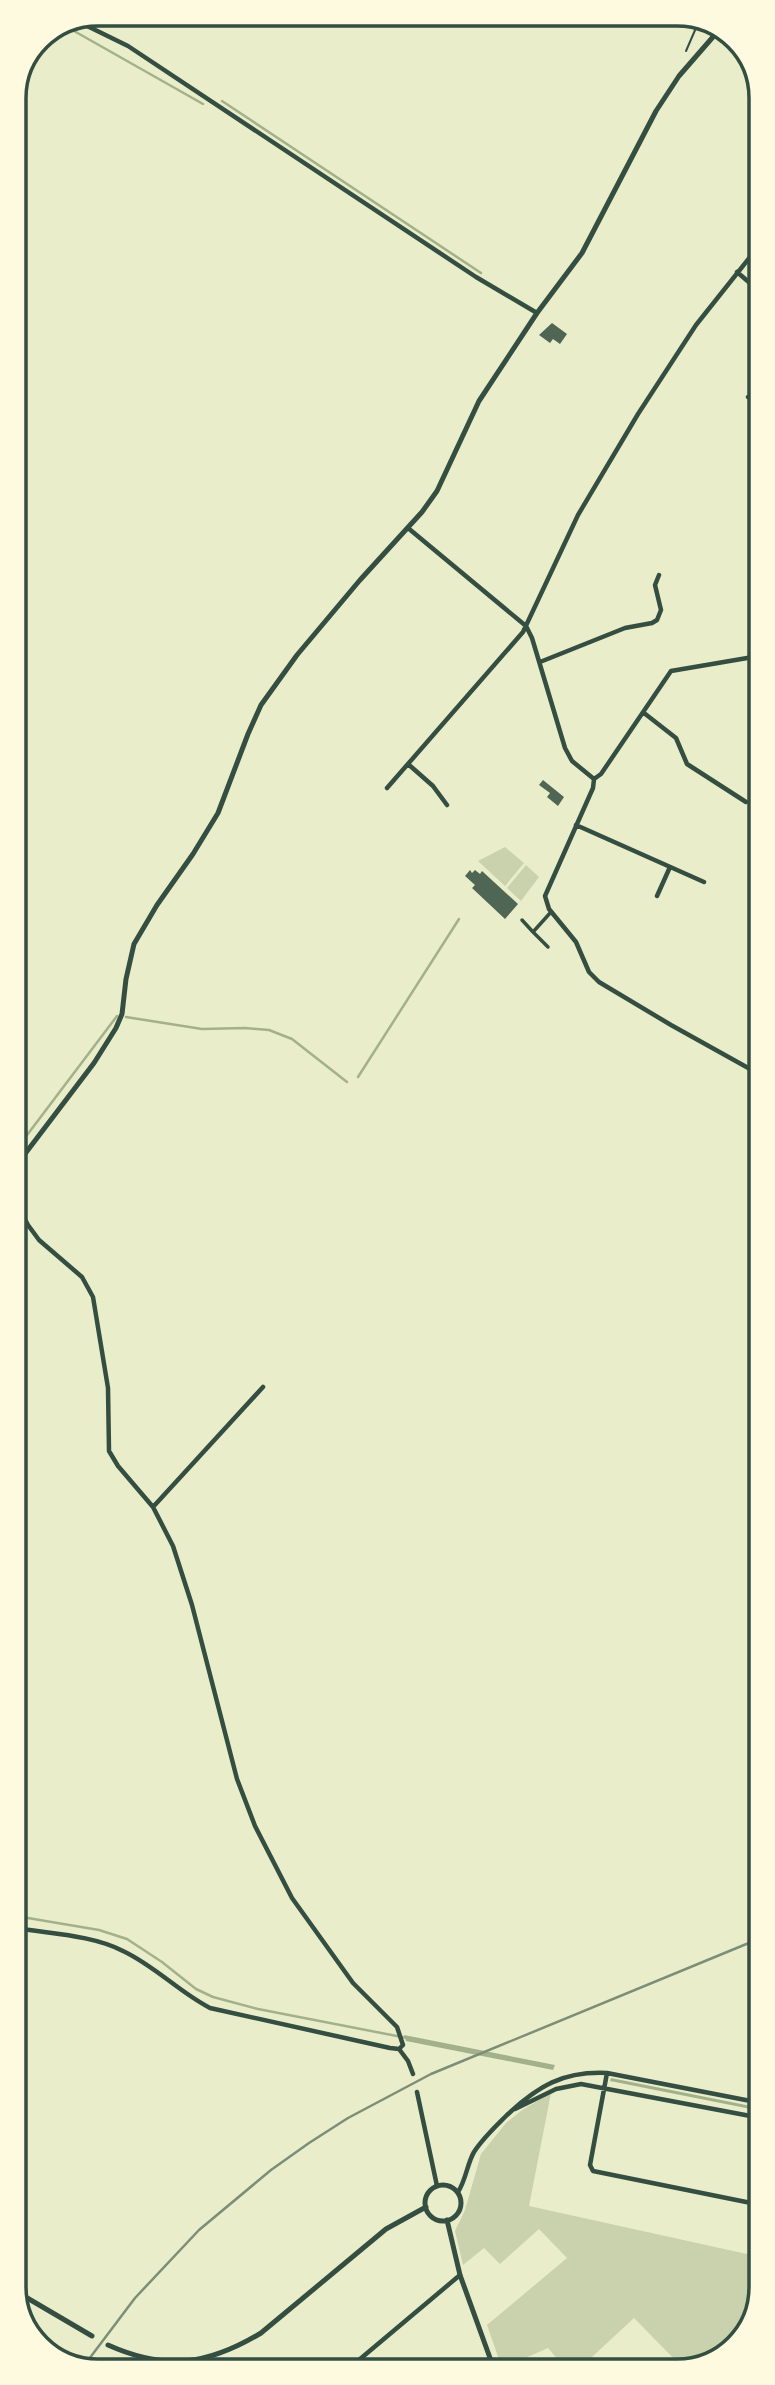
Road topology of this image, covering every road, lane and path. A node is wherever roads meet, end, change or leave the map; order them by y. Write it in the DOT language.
graph roads {
  1 [pos="90,27"];
  2 [pos="695,29"];
  3 [pos="713,36"];
  4 [pos="686,51"];
  5 [pos="749,258"];
  6 [pos="737,272"];
  7 [pos="749,282"];
  8 [pos="537,313"];
  9 [pos="408,528"];
  10 [pos="659,575"];
  11 [pos="526,626"];
  12 [pos="749,658"];
  13 [pos="540,662"];
  14 [pos="644,713"];
  15 [pos="408,764"];
  16 [pos="594,779"];
  17 [pos="387,788"];
  18 [pos="746,802"];
  19 [pos="447,805"];
  20 [pos="576,825"];
  21 [pos="670,867"];
  22 [pos="704,882"];
  23 [pos="657,896"];
  24 [pos="551,912"];
  25 [pos="522,920"];
  26 [pos="533,932"];
  27 [pos="548,947"];
  28 [pos="749,1068"];
  29 [pos="26,1153"];
  30 [pos="26,1221"];
  31 [pos="262,1387"];
  32 [pos="153,1507"];
  33 [pos="26,1930"];
  34 [pos="401,2047"];
  35 [pos="607,2073"];
  36 [pos="413,2074"];
  37 [pos="605,2087"];
  38 [pos="417,2092"];
  39 [pos="749,2101"];
  40 [pos="509,2113"];
  41 [pos="749,2116"];
  42 [pos="438,2186"];
  43 [pos="458,2192"];
  44 [pos="749,2203"];
  45 [pos="426,2207"];
  46 [pos="447,2220"];
  47 [pos="460,2275"];
  48 [pos="27,2298"];
  49 [pos="92,2336"];
  50 [pos="108,2345"];
  51 [pos="147,2359"];
  52 [pos="201,2359"];
  53 [pos="360,2359"];
  54 [pos="490,2359"];
  1 -- 8 [label="street"];
  2 -- 4 [label="lane"];
  3 -- 8 [label="street"];
  5 -- 6 [label="street"];
  6 -- 7 [label="street"];
  6 -- 11 [label="street"];
  8 -- 9 [label="street"];
  9 -- 11 [label="street"];
  9 -- 29 [label="street"];
  10 -- 13 [label="street"];
  11 -- 13 [label="street"];
  11 -- 15 [label="street"];
  12 -- 14 [label="street"];
  13 -- 16 [label="street"];
  14 -- 16 [label="street"];
  14 -- 18 [label="street"];
  15 -- 17 [label="street"];
  15 -- 19 [label="street"];
  16 -- 20 [label="street"];
  20 -- 21 [label="street"];
  20 -- 24 [label="street"];
  21 -- 22 [label="street"];
  21 -- 23 [label="street"];
  24 -- 26 [label="street"];
  24 -- 28 [label="street"];
  25 -- 26 [label="street"];
  26 -- 27 [label="street"];
  30 -- 32 [label="street"];
  31 -- 32 [label="street"];
  32 -- 34 [label="street"];
  33 -- 34 [label="street"];
  34 -- 36 [label="street"];
  35 -- 37 [label="street"];
  35 -- 39 [label="street"];
  35 -- 40 [label="street"];
  37 -- 40 [label="street"];
  37 -- 41 [label="street"];
  37 -- 44 [label="street"];
  38 -- 42 [label="street"];
  40 -- 43 [label="street"];
  42 -- 43 [label="street"];
  42 -- 45 [label="street"];
  43 -- 46 [label="street"];
  45 -- 46 [label="street"];
  45 -- 52 [label="street"];
  46 -- 47 [label="street"];
  47 -- 53 [label="street"];
  47 -- 54 [label="street"];
  48 -- 49 [label="street"];
  50 -- 51 [label="street"];
}
